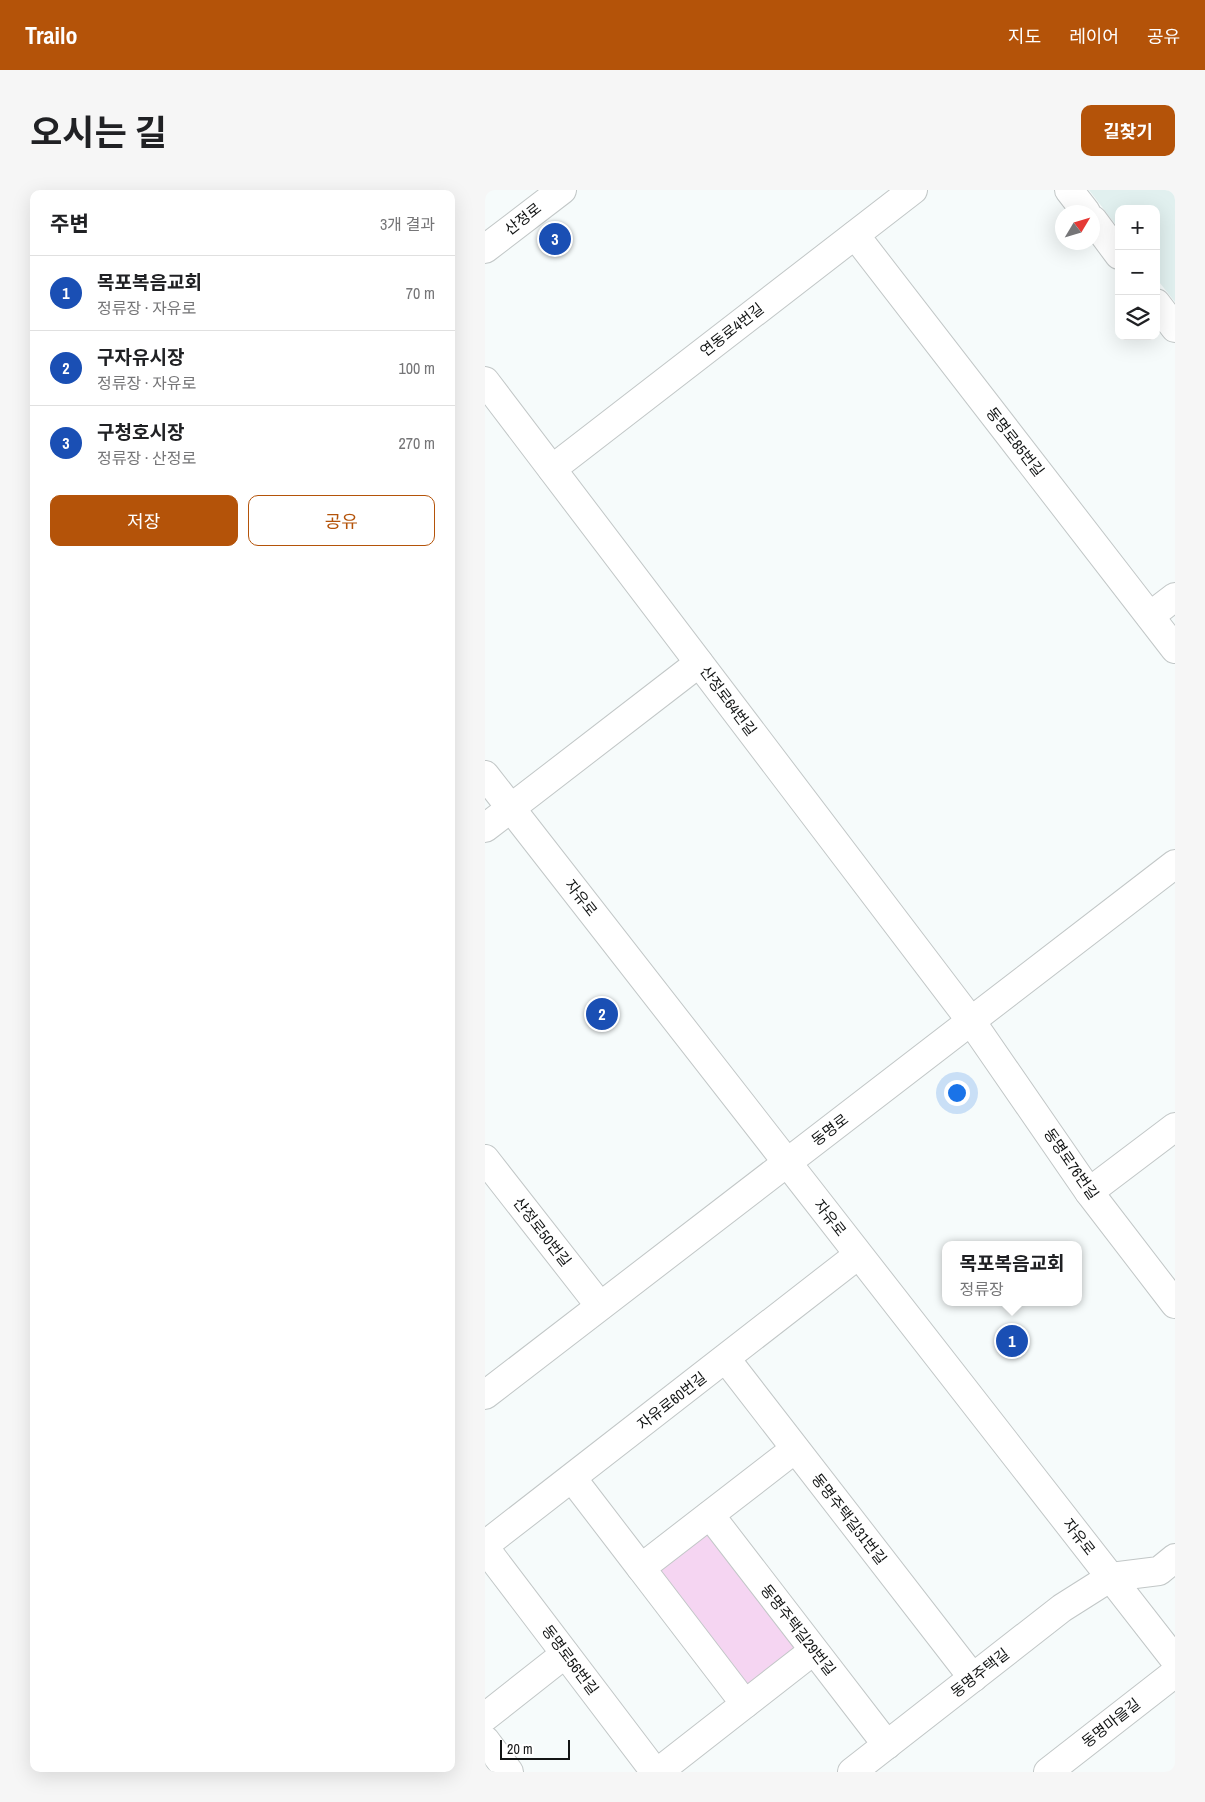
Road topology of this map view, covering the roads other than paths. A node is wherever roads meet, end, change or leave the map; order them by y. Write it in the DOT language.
graph roads {
  1 [pos="562,190"];
  2 [pos="913,190"];
  3 [pos="1069,190"];
  4 [pos="1081,205"];
  5 [pos="1100,229"];
  6 [pos="855,235"];
  7 [pos="485,249"];
  8 [pos="1115,250"];
  9 [pos="1160,309"];
  10 [pos="1175,328"];
  11 [pos="485,381"];
  12 [pos="552,469"];
  13 [pos="1175,597"];
  14 [pos="1150,616"];
  15 [pos="1175,649"];
  16 [pos="699,663"];
  17 [pos="485,775"];
  18 [pos="511,808"];
  19 [pos="485,828"];
  20 [pos="1175,864"];
  21 [pos="971,1021"];
  22 [pos="1175,1127"];
  23 [pos="485,1159"];
  24 [pos="786,1163"];
  25 [pos="1089,1192"];
  26 [pos="858,1255"];
  27 [pos="1175,1304"];
  28 [pos="600,1306"];
  29 [pos="726,1359"];
  30 [pos="485,1395"];
  31 [pos="795,1449"];
  32 [pos="572,1478"];
  33 [pos="710,1515"];
  34 [pos="485,1547"];
  35 [pos="1175,1558"];
  36 [pos="641,1568"];
  37 [pos="1111,1577"];
  38 [pos="813,1651"];
  39 [pos="565,1654"];
  40 [pos="1175,1660"];
  41 [pos="1175,1673"];
  42 [pos="973,1678"];
  43 [pos="745,1704"];
  44 [pos="485,1717"];
  45 [pos="485,1740"];
  46 [pos="887,1745"];
  47 [pos="856,1771"];
  48 [pos="509,1772"];
  49 [pos="657,1772"];
  50 [pos="1048,1772"];
  1 -- 7 [label="street, 산정로"];
  2 -- 6 [label="street, 연동로4번길"];
  3 -- 4 [label="street"];
  5 -- 8 [label="street"];
  6 -- 12 [label="street, 연동로4번길"];
  6 -- 14 [label="street, 동명로85번길"];
  9 -- 10 [label="street"];
  11 -- 12 [label="street, 산정로64번길"];
  12 -- 16 [label="street, 산정로64번길"];
  13 -- 14 [label="street"];
  14 -- 15 [label="street, 동명로85번길"];
  16 -- 18 [label="street"];
  16 -- 21 [label="street, 산정로64번길"];
  17 -- 18 [label="street, 자유로"];
  18 -- 19 [label="street"];
  18 -- 24 [label="street, 자유로"];
  20 -- 21 [label="street, 동명로"];
  21 -- 24 [label="street, 동명로"];
  21 -- 25 [label="street, 동명로76번길"];
  22 -- 25 [label="street"];
  23 -- 28 [label="street, 산정로50번길"];
  24 -- 26 [label="street, 자유로"];
  24 -- 28 [label="street, 동명로"];
  25 -- 27 [label="street, 동명로76번길"];
  26 -- 29 [label="street, 자유로60번길"];
  26 -- 37 [label="street, 자유로"];
  28 -- 30 [label="street, 동명로"];
  29 -- 31 [label="street, 동명주택길31번길"];
  29 -- 32 [label="street, 자유로60번길"];
  31 -- 33 [label="street"];
  31 -- 42 [label="street, 동명주택길31번길"];
  32 -- 34 [label="street, 자유로60번길"];
  32 -- 36 [label="street"];
  33 -- 36 [label="street"];
  33 -- 38 [label="street, 동명주택길29번길"];
  34 -- 39 [label="street, 동명로56번길"];
  35 -- 37 [label="street"];
  36 -- 43 [label="street"];
  37 -- 40 [label="street, 자유로"];
  37 -- 42 [label="street, 동명주택길"];
  38 -- 43 [label="street"];
  38 -- 46 [label="street, 동명주택길29번길"];
  39 -- 44 [label="street"];
  39 -- 49 [label="street, 동명로56번길"];
  41 -- 50 [label="street, 동명마을길"];
  42 -- 46 [label="street, 동명주택길"];
  43 -- 49 [label="street"];
  45 -- 48 [label="street"];
  46 -- 47 [label="street, 동명주택길"];
}
